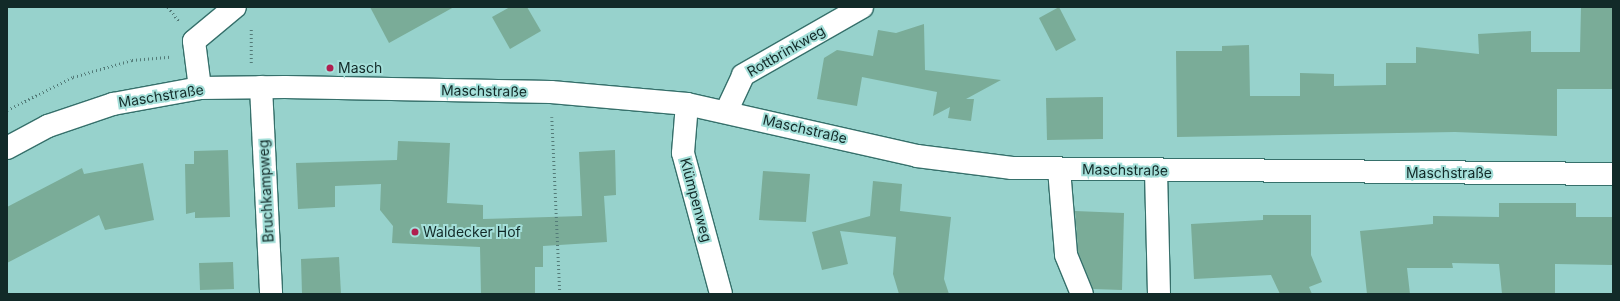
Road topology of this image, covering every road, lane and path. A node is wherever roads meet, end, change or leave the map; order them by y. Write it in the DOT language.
graph roads {
  1 [pos="235,7"];
  2 [pos="862,7"];
  3 [pos="251,22"];
  4 [pos="179,56"];
  5 [pos="256,87"];
  6 [pos="200,88"];
  7 [pos="551,92"];
  8 [pos="687,104"];
  9 [pos="7,110"];
  10 [pos="727,110"];
  11 [pos="7,148"];
  12 [pos="1059,169"];
  13 [pos="1156,171"];
  14 [pos="1613,174"];
  15 [pos="270,294"];
  16 [pos="560,294"];
  17 [pos="721,294"];
  18 [pos="1082,294"];
  19 [pos="1159,294"];
  1 -- 6 [label="street"];
  2 -- 10 [label="street, Rottbrinkweg"];
  3 -- 5 [label="path"];
  4 -- 9 [label="path"];
  5 -- 6 [label="street, Maschstraße"];
  5 -- 7 [label="street, Maschstraße"];
  5 -- 15 [label="street, Bruchkampweg"];
  6 -- 11 [label="street, Maschstraße"];
  7 -- 8 [label="street, Maschstraße"];
  7 -- 16 [label="path"];
  8 -- 10 [label="street, Maschstraße"];
  8 -- 17 [label="street, Klümpenweg"];
  10 -- 12 [label="street, Maschstraße"];
  12 -- 13 [label="street, Maschstraße"];
  12 -- 18 [label="street"];
  13 -- 14 [label="street, Maschstraße"];
  13 -- 19 [label="street"];
}
